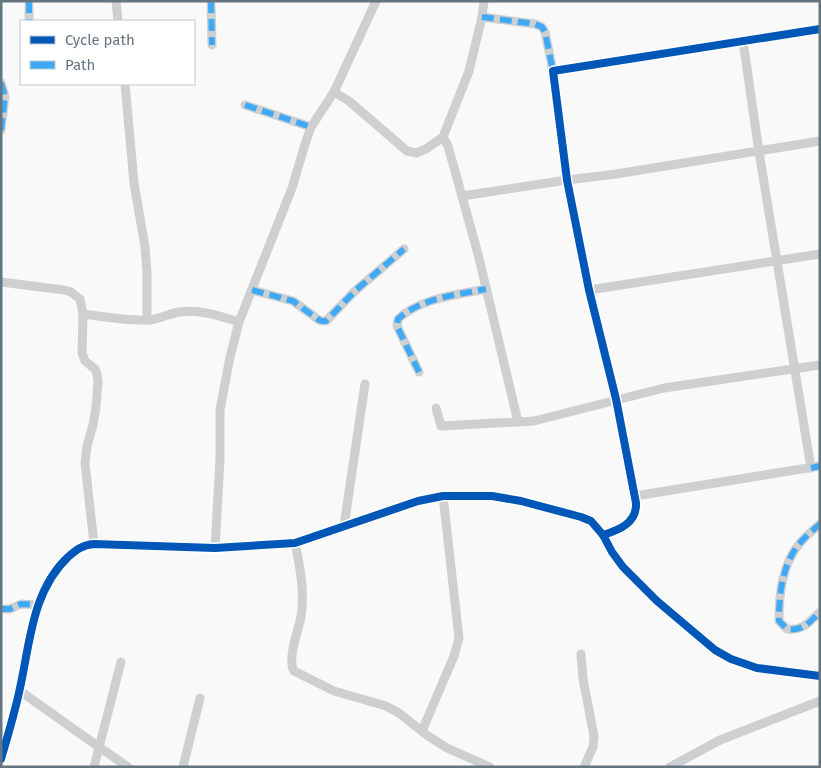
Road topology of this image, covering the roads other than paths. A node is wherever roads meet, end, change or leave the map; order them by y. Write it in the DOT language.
graph roads {
  1 [pos="28,1"];
  2 [pos="116,1"];
  3 [pos="211,1"];
  4 [pos="376,1"];
  5 [pos="484,1"];
  6 [pos="482,18"];
  7 [pos="29,20"];
  8 [pos="118,20"];
  9 [pos="820,29"];
  10 [pos="743,42"];
  11 [pos="212,44"];
  12 [pos="553,71"];
  13 [pos="1,83"];
  14 [pos="125,85"];
  15 [pos="334,92"];
  16 [pos="245,105"];
  17 [pos="311,127"];
  18 [pos="1,130"];
  19 [pos="443,137"];
  20 [pos="820,142"];
  21 [pos="759,152"];
  22 [pos="567,180"];
  23 [pos="462,196"];
  24 [pos="404,248"];
  25 [pos="820,254"];
  26 [pos="776,260"];
  27 [pos="1,282"];
  28 [pos="486,289"];
  29 [pos="252,290"];
  30 [pos="590,290"];
  31 [pos="83,314"];
  32 [pos="147,320"];
  33 [pos="239,322"];
  34 [pos="820,365"];
  35 [pos="794,370"];
  36 [pos="419,372"];
  37 [pos="365,384"];
  38 [pos="616,400"];
  39 [pos="436,408"];
  40 [pos="518,422"];
  41 [pos="815,467"];
  42 [pos="443,496"];
  43 [pos="635,496"];
  44 [pos="820,524"];
  45 [pos="344,526"];
  46 [pos="603,535"];
  47 [pos="295,543"];
  48 [pos="94,544"];
  49 [pos="215,548"];
  50 [pos="38,605"];
  51 [pos="1,609"];
  52 [pos="820,612"];
  53 [pos="581,654"];
  54 [pos="121,662"];
  55 [pos="820,676"];
  56 [pos="20,691"];
  57 [pos="200,698"];
  58 [pos="820,701"];
  59 [pos="422,731"];
  60 [pos="99,747"];
  61 [pos="1,759"];
  62 [pos="94,767"];
  63 [pos="128,767"];
  64 [pos="183,767"];
  65 [pos="490,767"];
  66 [pos="584,767"];
  67 [pos="670,767"];
  1 -- 7 [label="street"];
  2 -- 8 [label="street"];
  3 -- 11 [label="street"];
  4 -- 15 [label="street"];
  5 -- 6 [label="street"];
  6 -- 12 [label="street"];
  6 -- 19 [label="street"];
  9 -- 10 [label="street"];
  10 -- 12 [label="street"];
  10 -- 21 [label="street"];
  12 -- 22 [label="street"];
  13 -- 18 [label="street"];
  14 -- 32 [label="street"];
  15 -- 17 [label="street"];
  15 -- 19 [label="street"];
  16 -- 17 [label="street"];
  17 -- 29 [label="street"];
  19 -- 23 [label="street"];
  20 -- 21 [label="street"];
  21 -- 22 [label="street"];
  21 -- 26 [label="street"];
  22 -- 23 [label="street"];
  22 -- 30 [label="street"];
  23 -- 28 [label="street"];
  24 -- 29 [label="street"];
  25 -- 26 [label="street"];
  26 -- 30 [label="street"];
  26 -- 35 [label="street"];
  27 -- 31 [label="street"];
  28 -- 36 [label="street"];
  28 -- 40 [label="street"];
  29 -- 33 [label="street"];
  30 -- 38 [label="street"];
  31 -- 32 [label="street"];
  31 -- 48 [label="street"];
  32 -- 33 [label="street"];
  33 -- 49 [label="street"];
  34 -- 35 [label="street"];
  35 -- 38 [label="street"];
  35 -- 41 [label="street"];
  37 -- 45 [label="street"];
  38 -- 40 [label="street"];
  38 -- 43 [label="street"];
  39 -- 40 [label="street"];
  41 -- 43 [label="street"];
  42 -- 45 [label="street"];
  42 -- 46 [label="street"];
  42 -- 59 [label="street"];
  43 -- 46 [label="street"];
  44 -- 52 [label="street"];
  45 -- 47 [label="street"];
  46 -- 55 [label="street"];
  47 -- 49 [label="street"];
  47 -- 59 [label="street"];
  48 -- 49 [label="street"];
  48 -- 50 [label="street"];
  50 -- 51 [label="street"];
  50 -- 56 [label="street"];
  53 -- 66 [label="street"];
  54 -- 60 [label="street"];
  56 -- 60 [label="street"];
  56 -- 61 [label="street"];
  57 -- 64 [label="street"];
  58 -- 67 [label="street"];
  59 -- 65 [label="street"];
  60 -- 62 [label="street"];
  60 -- 63 [label="street"];
}
